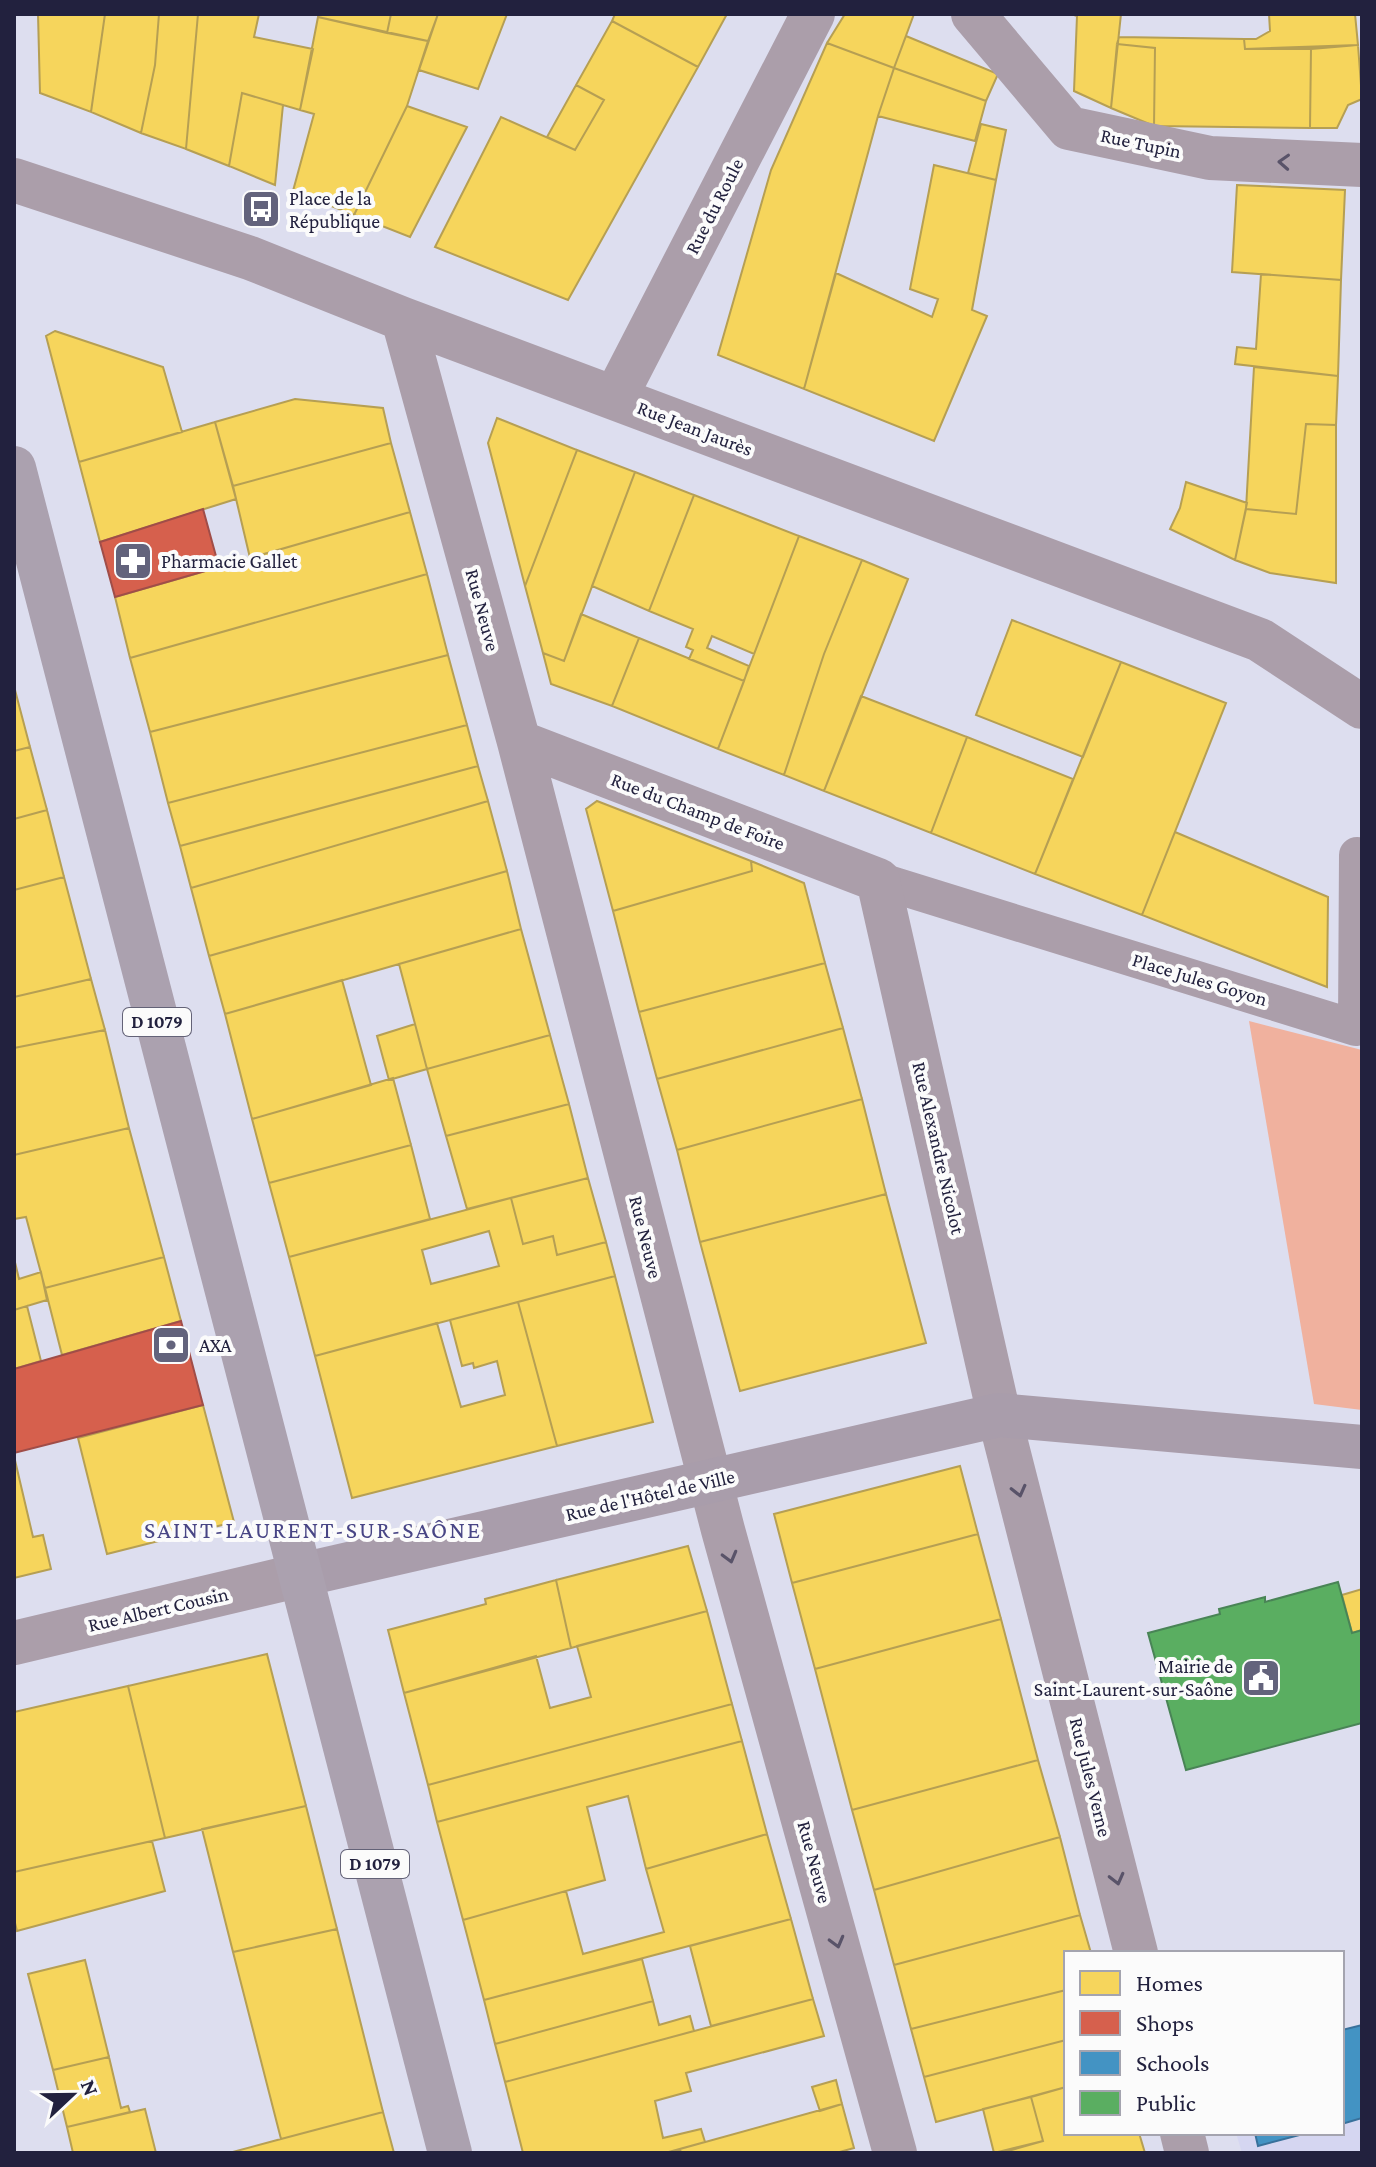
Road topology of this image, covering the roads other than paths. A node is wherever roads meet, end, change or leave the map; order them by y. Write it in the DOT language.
graph roads {
  1 [pos="813,14"];
  2 [pos="973,14"];
  3 [pos="1362,165"];
  4 [pos="14,180"];
  5 [pos="403,319"];
  6 [pos="615,398"];
  7 [pos="14,468"];
  8 [pos="1362,707"];
  9 [pos="519,742"];
  10 [pos="1357,855"];
  11 [pos="878,880"];
  12 [pos="999,1415"];
  13 [pos="1362,1447"];
  14 [pos="710,1482"];
  15 [pos="301,1575"];
  16 [pos="14,1643"];
  17 [pos="1135,1951"];
  18 [pos="450,2153"];
  19 [pos="895,2153"];
  1 -- 6 [label="street, Rue du Roule"];
  3 -- 2 [label="street, Rue Tupin, one-way"];
  4 -- 5 [label="street, Rue Jean Jaurès"];
  5 -- 6 [label="street, Rue Jean Jaurès"];
  5 -- 9 [label="street, Rue Neuve"];
  6 -- 8 [label="street, Rue Jean Jaurès"];
  7 -- 15 [label="main road, D 1079"];
  9 -- 11 [label="street, Rue du Champ de Foire"];
  9 -- 14 [label="street, Rue Neuve"];
  10 -- 11 [label="lane, Place Jules Goyon"];
  11 -- 12 [label="street, Rue Alexandre Nicolot"];
  12 -- 13 [label="street"];
  12 -- 14 [label="street, Rue de l'Hôtel de Ville"];
  12 -- 17 [label="street, Rue Jules Verne, one-way"];
  14 -- 15 [label="street, Rue de l'Hôtel de Ville"];
  14 -- 19 [label="street, Rue Neuve, one-way"];
  15 -- 16 [label="street, Rue Albert Cousin"];
  15 -- 18 [label="main road, D 1079"];
}
